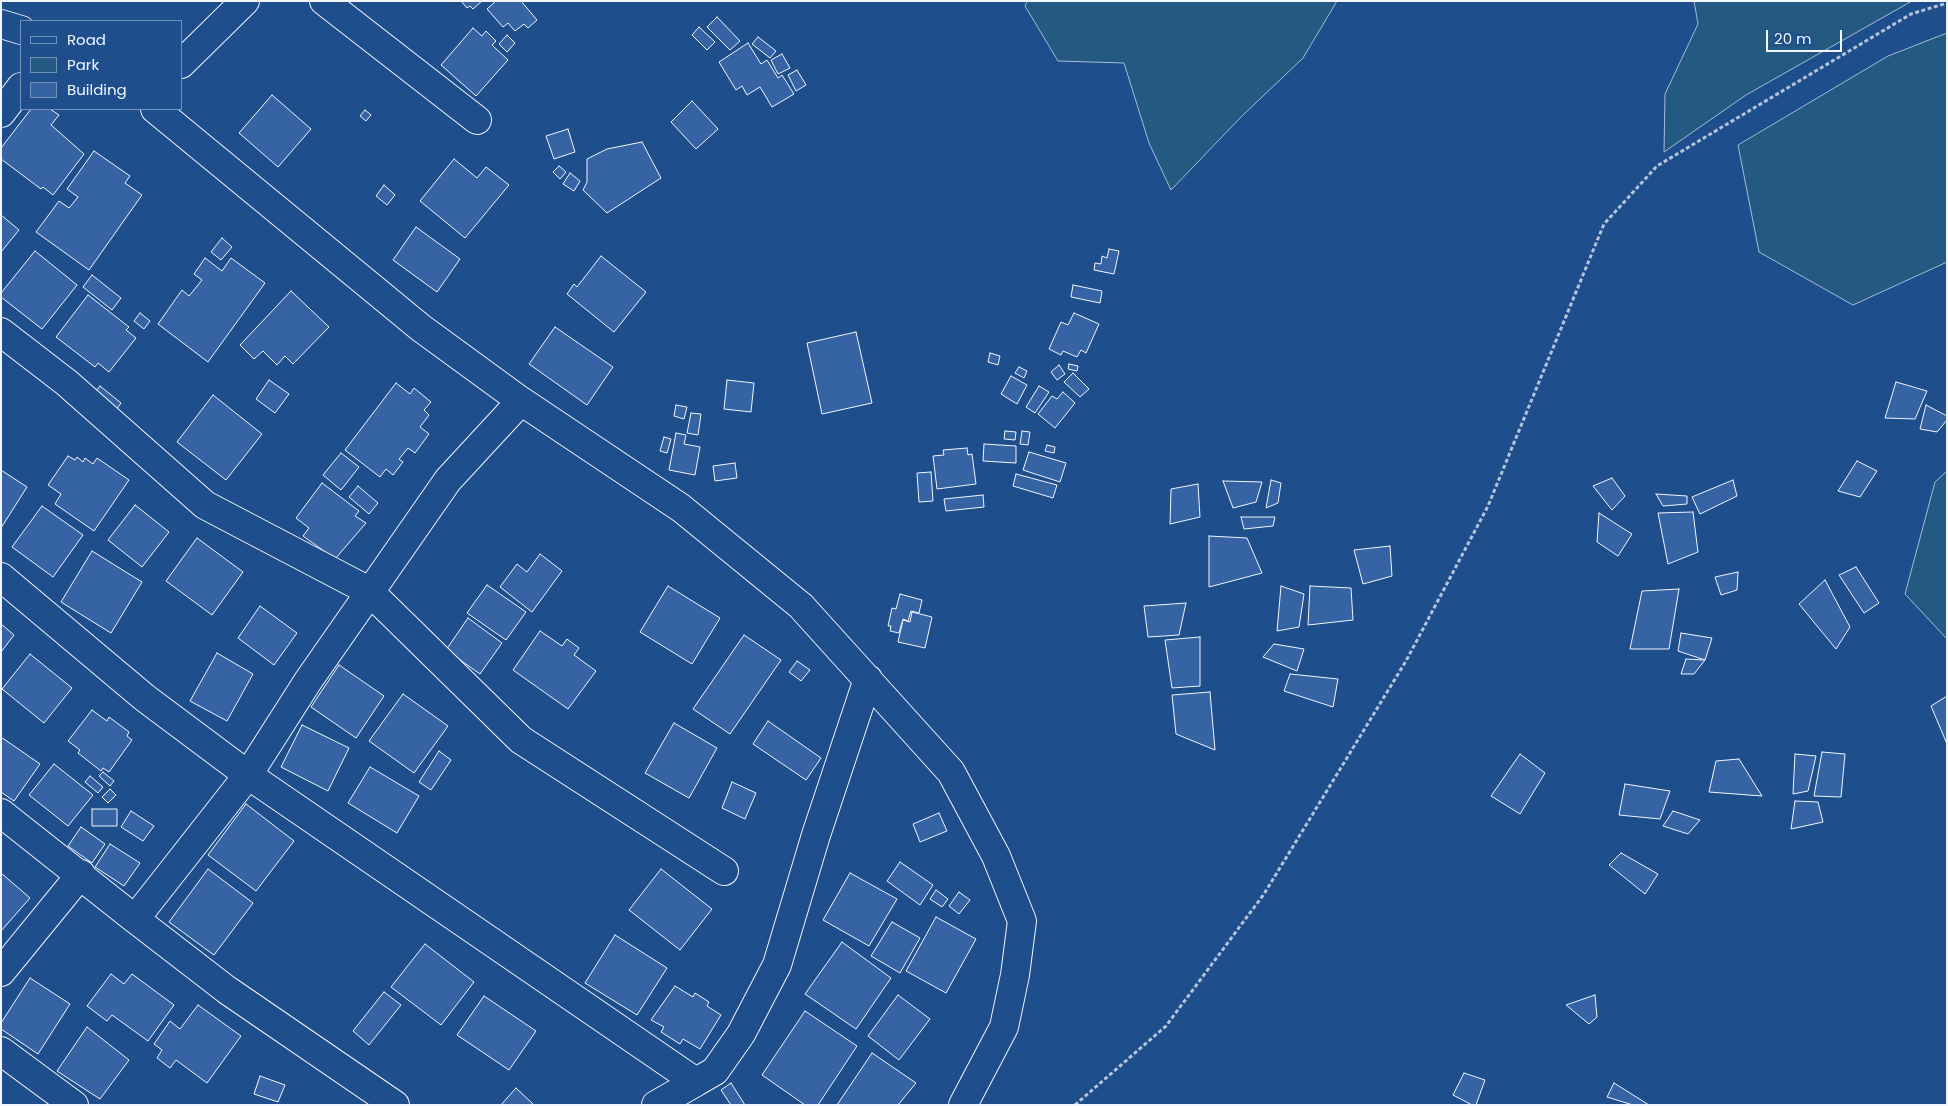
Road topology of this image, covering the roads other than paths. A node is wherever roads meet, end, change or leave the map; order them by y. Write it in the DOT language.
graph roads {
  1 [pos="244,1"];
  2 [pos="324,1"];
  3 [pos="1,24"];
  4 [pos="20,30"];
  5 [pos="182,63"];
  6 [pos="20,88"];
  7 [pos="156,110"];
  8 [pos="1,113"];
  9 [pos="477,120"];
  10 [pos="1,332"];
  11 [pos="521,401"];
  12 [pos="1,577"];
  13 [pos="369,591"];
  14 [pos="868,679"];
  15 [pos="248,775"];
  16 [pos="1,812"];
  17 [pos="724,871"];
  18 [pos="81,874"];
  19 [pos="136,919"];
  20 [pos="1,972"];
  21 [pos="1,1051"];
  22 [pos="696,1082"];
  23 [pos="74,1105"];
  24 [pos="395,1105"];
  25 [pos="656,1105"];
  26 [pos="963,1105"];
  1 -- 5 [label="street"];
  2 -- 9 [label="street"];
  3 -- 4 [label="street"];
  6 -- 8 [label="street"];
  7 -- 11 [label="street"];
  10 -- 13 [label="street"];
  11 -- 13 [label="street"];
  11 -- 14 [label="street"];
  12 -- 15 [label="street"];
  13 -- 15 [label="street"];
  13 -- 17 [label="street"];
  14 -- 22 [label="street"];
  14 -- 26 [label="street"];
  15 -- 19 [label="street"];
  15 -- 22 [label="street"];
  16 -- 18 [label="street"];
  18 -- 19 [label="street"];
  18 -- 20 [label="street"];
  19 -- 24 [label="street"];
  21 -- 23 [label="street"];
  22 -- 25 [label="street"];
}
